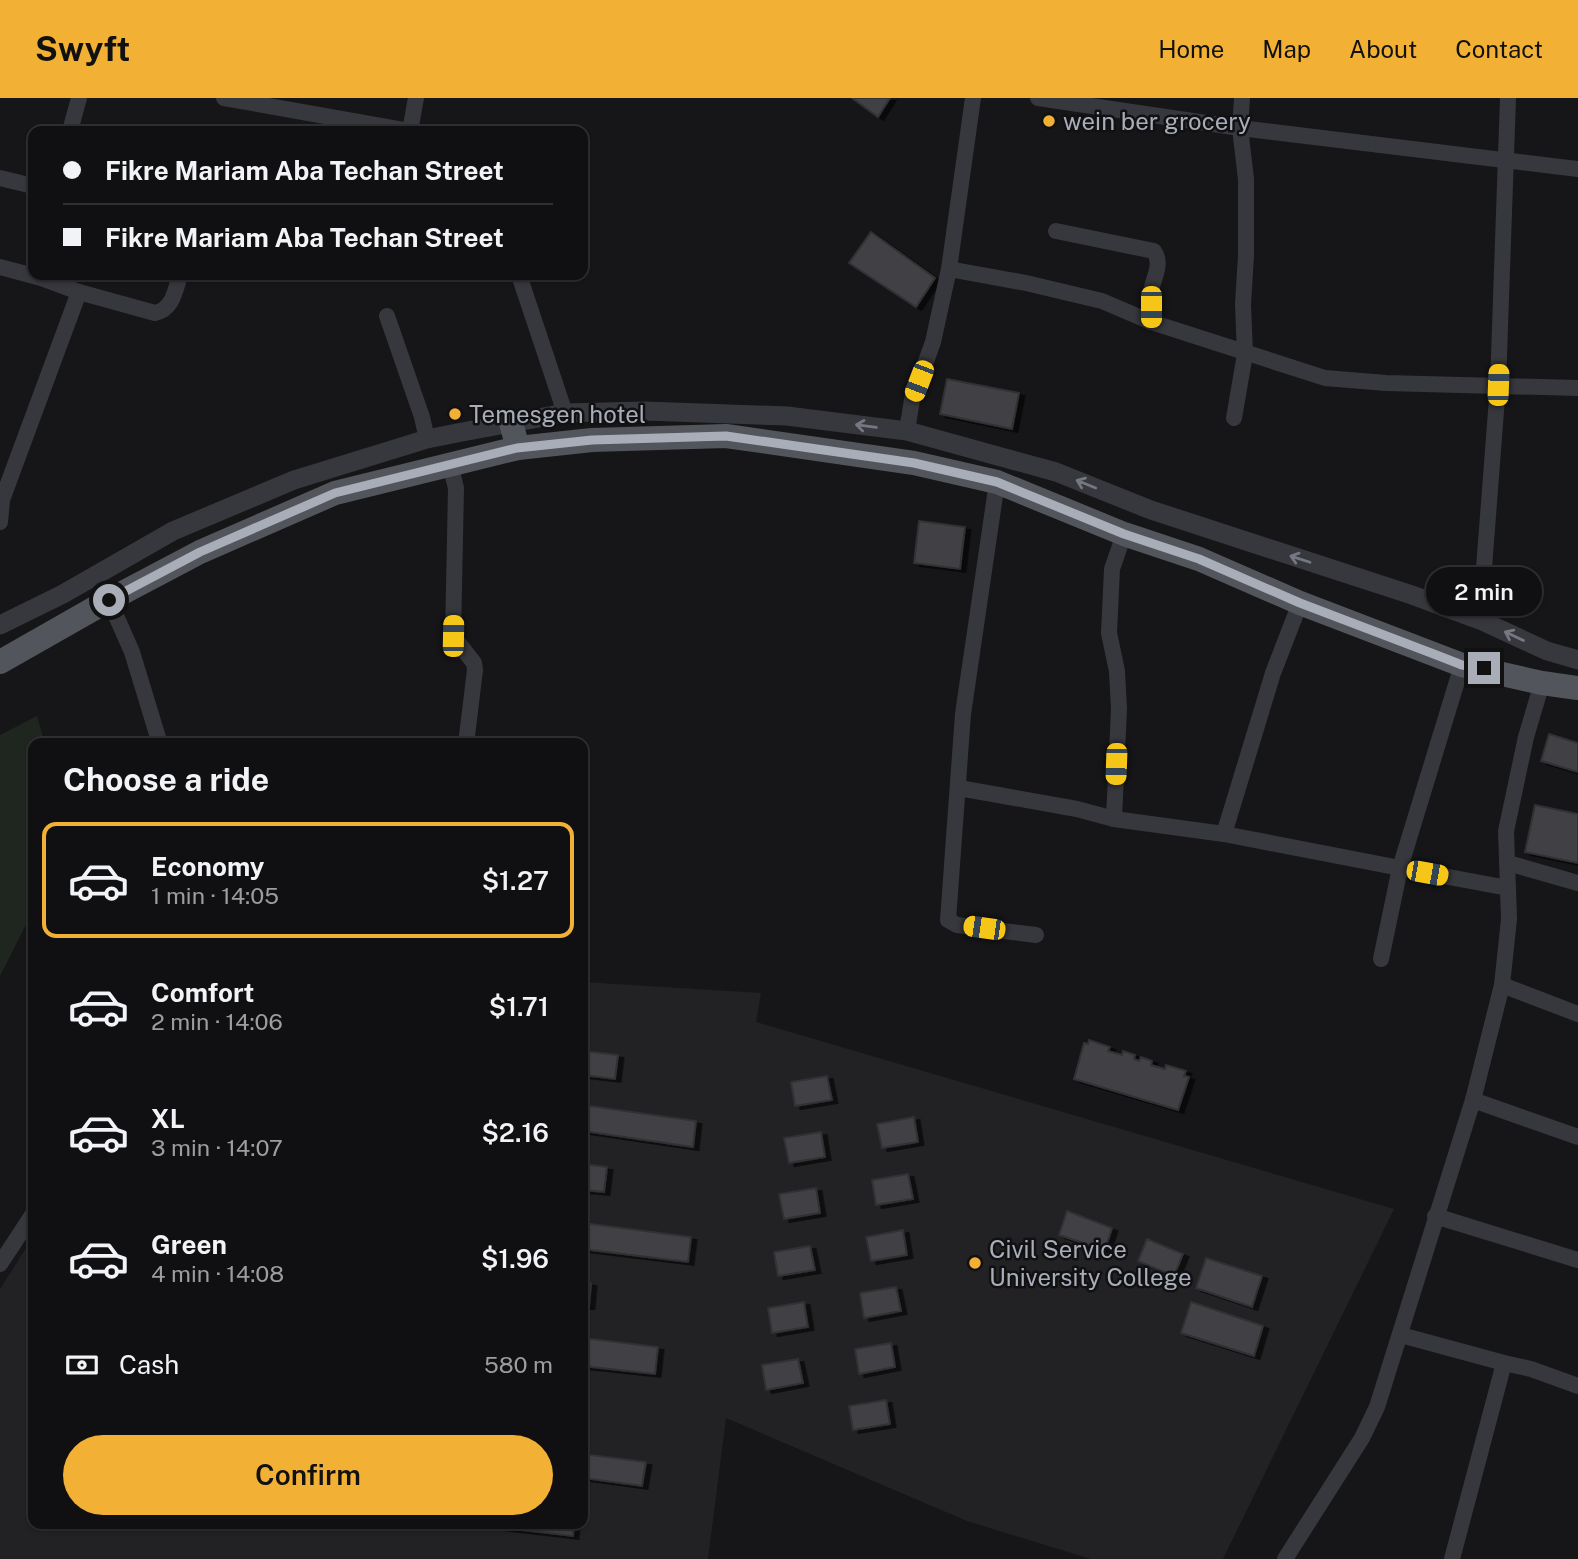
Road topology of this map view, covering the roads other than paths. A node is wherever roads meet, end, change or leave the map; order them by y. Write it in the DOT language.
graph roads {
  1 [pos="79,98"];
  2 [pos="225,98"];
  3 [pos="416,98"];
  4 [pos="973,98"];
  5 [pos="1038,98"];
  6 [pos="1242,98"];
  7 [pos="1508,98"];
  8 [pos="71,126"];
  9 [pos="381,126"];
  10 [pos="410,126"];
  11 [pos="1240,128"];
  12 [pos="1505,162"];
  13 [pos="1578,169"];
  14 [pos="0,178"];
  15 [pos="28,185"];
  16 [pos="1056,231"];
  17 [pos="0,268"];
  18 [pos="949,269"];
  19 [pos="28,273"];
  20 [pos="50,280"];
  21 [pos="178,280"];
  22 [pos="521,280"];
  23 [pos="79,292"];
  24 [pos="387,316"];
  25 [pos="1151,322"];
  26 [pos="1245,354"];
  27 [pos="1498,385"];
  28 [pos="1578,388"];
  29 [pos="565,414"];
  30 [pos="1234,418"];
  31 [pos="511,423"];
  32 [pos="906,430"];
  33 [pos="427,439"];
  34 [pos="517,448"];
  35 [pos="450,464"];
  36 [pos="997,482"];
  37 [pos="0,522"];
  38 [pos="1124,534"];
  39 [pos="109,600"];
  40 [pos="1300,603"];
  41 [pos="1480,620"];
  42 [pos="0,625"];
  43 [pos="1578,660"];
  44 [pos="0,662"];
  45 [pos="1462,665"];
  46 [pos="1542,683"];
  47 [pos="1578,688"];
  48 [pos="158,738"];
  49 [pos="467,738"];
  50 [pos="959,788"];
  51 [pos="1114,819"];
  52 [pos="1224,834"];
  53 [pos="1508,863"];
  54 [pos="1400,868"];
  55 [pos="1578,883"];
  56 [pos="1508,888"];
  57 [pos="1036,935"];
  58 [pos="1381,960"];
  59 [pos="1502,985"];
  60 [pos="1578,1014"];
  61 [pos="1473,1100"];
  62 [pos="1578,1137"];
  63 [pos="1435,1216"];
  64 [pos="28,1222"];
  65 [pos="1578,1261"];
  66 [pos="0,1264"];
  67 [pos="1401,1335"];
  68 [pos="1504,1363"];
  69 [pos="1578,1386"];
  70 [pos="1285,1559"];
  71 [pos="1452,1559"];
  1 -- 8 [label="street"];
  2 -- 9 [label="street"];
  3 -- 10 [label="street"];
  4 -- 18 [label="street"];
  5 -- 11 [label="street"];
  6 -- 11 [label="street"];
  7 -- 12 [label="street"];
  11 -- 12 [label="street"];
  11 -- 26 [label="street"];
  12 -- 13 [label="street"];
  12 -- 27 [label="street"];
  14 -- 15 [label="street"];
  16 -- 25 [label="street"];
  17 -- 19 [label="street"];
  18 -- 25 [label="street"];
  18 -- 32 [label="street"];
  20 -- 23 [label="street"];
  21 -- 23 [label="street"];
  22 -- 29 [label="street"];
  23 -- 37 [label="street"];
  24 -- 33 [label="street"];
  25 -- 26 [label="street"];
  26 -- 27 [label="street"];
  26 -- 30 [label="street"];
  27 -- 28 [label="street"];
  27 -- 41 [label="street"];
  29 -- 31 [label="street"];
  32 -- 29 [label="street, one-way"];
  31 -- 33 [label="street"];
  31 -- 34 [label="main road"];
  41 -- 32 [label="street, one-way"];
  33 -- 42 [label="street"];
  34 -- 35 [label="main road"];
  34 -- 36 [label="main road"];
  35 -- 39 [label="main road"];
  35 -- 49 [label="street"];
  36 -- 38 [label="main road"];
  36 -- 50 [label="street"];
  38 -- 40 [label="main road"];
  38 -- 51 [label="street"];
  39 -- 44 [label="main road"];
  39 -- 48 [label="street"];
  40 -- 45 [label="main road"];
  40 -- 52 [label="street"];
  43 -- 41 [label="street, one-way"];
  45 -- 46 [label="main road"];
  45 -- 54 [label="street"];
  46 -- 47 [label="main road"];
  46 -- 53 [label="street"];
  50 -- 51 [label="street"];
  50 -- 57 [label="street"];
  51 -- 52 [label="street"];
  52 -- 54 [label="street"];
  53 -- 55 [label="street"];
  53 -- 56 [label="street"];
  54 -- 56 [label="street"];
  54 -- 58 [label="street"];
  56 -- 59 [label="street"];
  59 -- 60 [label="street"];
  59 -- 61 [label="street"];
  61 -- 62 [label="street"];
  61 -- 63 [label="street"];
  63 -- 65 [label="street"];
  63 -- 67 [label="street"];
  64 -- 66 [label="street"];
  67 -- 68 [label="street"];
  67 -- 70 [label="street"];
  68 -- 69 [label="street"];
  68 -- 71 [label="street"];
}
